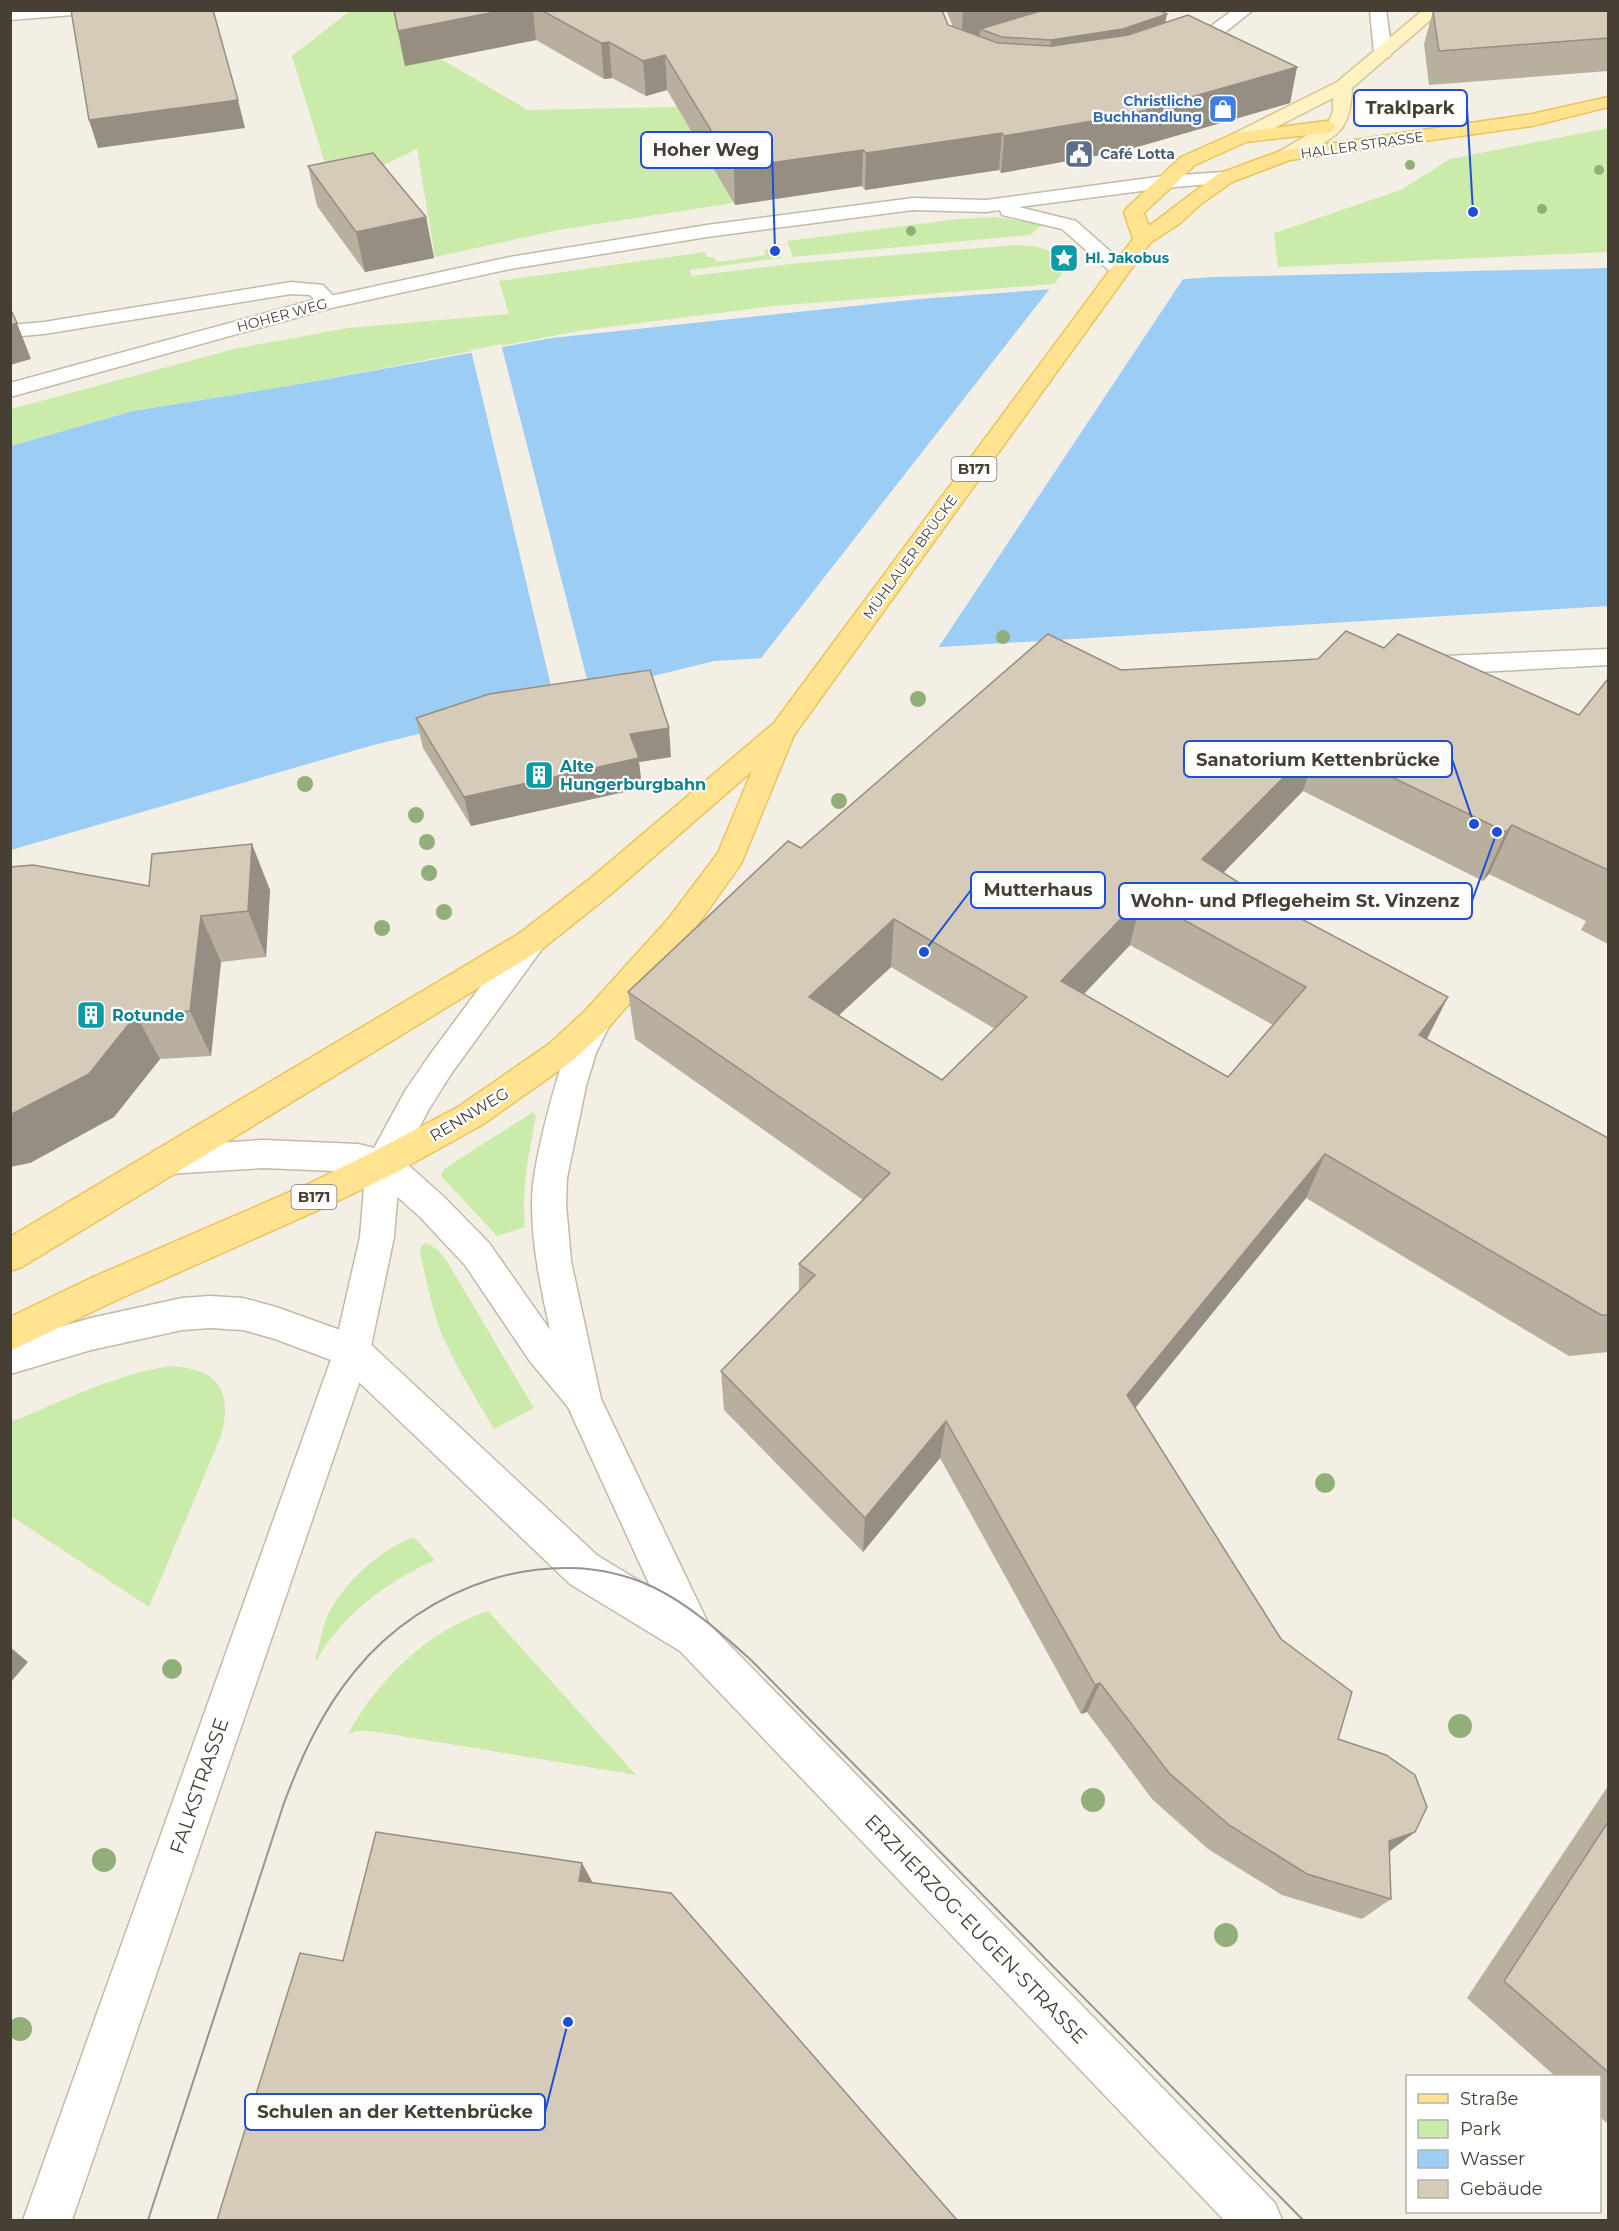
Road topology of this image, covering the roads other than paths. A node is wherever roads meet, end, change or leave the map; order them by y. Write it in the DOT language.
graph roads {
  1 [pos="73,10"];
  2 [pos="1245,10"];
  3 [pos="1378,10"];
  4 [pos="1434,10"];
  5 [pos="10,15"];
  6 [pos="1154,52"];
  7 [pos="1383,53"];
  8 [pos="1343,86"];
  9 [pos="1608,101"];
  10 [pos="1479,110"];
  11 [pos="1357,123"];
  12 [pos="1336,126"];
  13 [pos="1242,137"];
  14 [pos="1287,155"];
  15 [pos="1188,161"];
  16 [pos="1155,164"];
  17 [pos="1225,178"];
  18 [pos="1164,182"];
  19 [pos="976,187"];
  20 [pos="914,204"];
  21 [pos="986,206"];
  22 [pos="1143,239"];
  23 [pos="1120,270"];
  24 [pos="328,302"];
  25 [pos="10,331"];
  26 [pos="10,390"];
  27 [pos="1608,657"];
  28 [pos="1395,667"];
  29 [pos="828,669"];
  30 [pos="784,729"];
  31 [pos="531,941"];
  32 [pos="596,1020"];
  33 [pos="167,1160"];
  34 [pos="383,1163"];
  35 [pos="10,1256"];
  36 [pos="10,1335"];
  37 [pos="352,1351"];
  38 [pos="10,1358"];
  39 [pos="583,1400"];
  40 [pos="694,1637"];
  41 [pos="47,2220"];
  42 [pos="1258,2220"];
  1 -- 5 [label="street"];
  2 -- 6 [label="street"];
  3 -- 7 [label="street"];
  4 -- 7 [label="main road"];
  7 -- 8 [label="main road"];
  8 -- 12 [label="main road"];
  8 -- 13 [label="main road"];
  9 -- 10 [label="main road, HALLER STRASSE / B171"];
  9 -- 14 [label="main road, HALLER STRASSE / B171"];
  11 -- 12 [label="main road, HALLER STRASSE"];
  12 -- 13 [label="main road, HALLER STRASSE"];
  12 -- 14 [label="main road"];
  13 -- 15 [label="main road, HALLER STRASSE"];
  14 -- 17 [label="main road, HALLER STRASSE / B171"];
  15 -- 16 [label="street"];
  15 -- 17 [label="main road"];
  15 -- 18 [label="main road, HALLER STRASSE"];
  17 -- 18 [label="street, HOHER WEG"];
  17 -- 22 [label="main road, HALLER STRASSE / B171"];
  18 -- 21 [label="street, HOHER WEG"];
  18 -- 22 [label="main road, HALLER STRASSE"];
  19 -- 20 [label="street, HOHER WEG"];
  20 -- 21 [label="street, HOHER WEG"];
  20 -- 24 [label="street, HOHER WEG"];
  21 -- 23 [label="street"];
  22 -- 23 [label="main road, HALLER STRASSE / B171"];
  23 -- 29 [label="main road, MÜHLAUER BRÜCKE / B171"];
  24 -- 25 [label="street"];
  24 -- 26 [label="street, HOHER WEG"];
  27 -- 28 [label="street"];
  29 -- 30 [label="main road, RENNWEG / B171"];
  30 -- 31 [label="main road, RENNWEG / B171"];
  30 -- 32 [label="main road, RENNWEG / B171"];
  31 -- 33 [label="main road, RENNWEG / B171"];
  31 -- 34 [label="street"];
  32 -- 34 [label="main road, RENNWEG / B171"];
  32 -- 39 [label="street"];
  33 -- 34 [label="street"];
  33 -- 35 [label="main road, RENNWEG / B171"];
  34 -- 36 [label="main road, RENNWEG / B171"];
  34 -- 37 [label="street, FALKSTRASSE"];
  34 -- 39 [label="street"];
  37 -- 38 [label="street"];
  37 -- 40 [label="street"];
  37 -- 41 [label="street, FALKSTRASSE"];
  39 -- 40 [label="street"];
  40 -- 42 [label="street, ERZHERZOG-EUGEN-STRASSE"];
}
